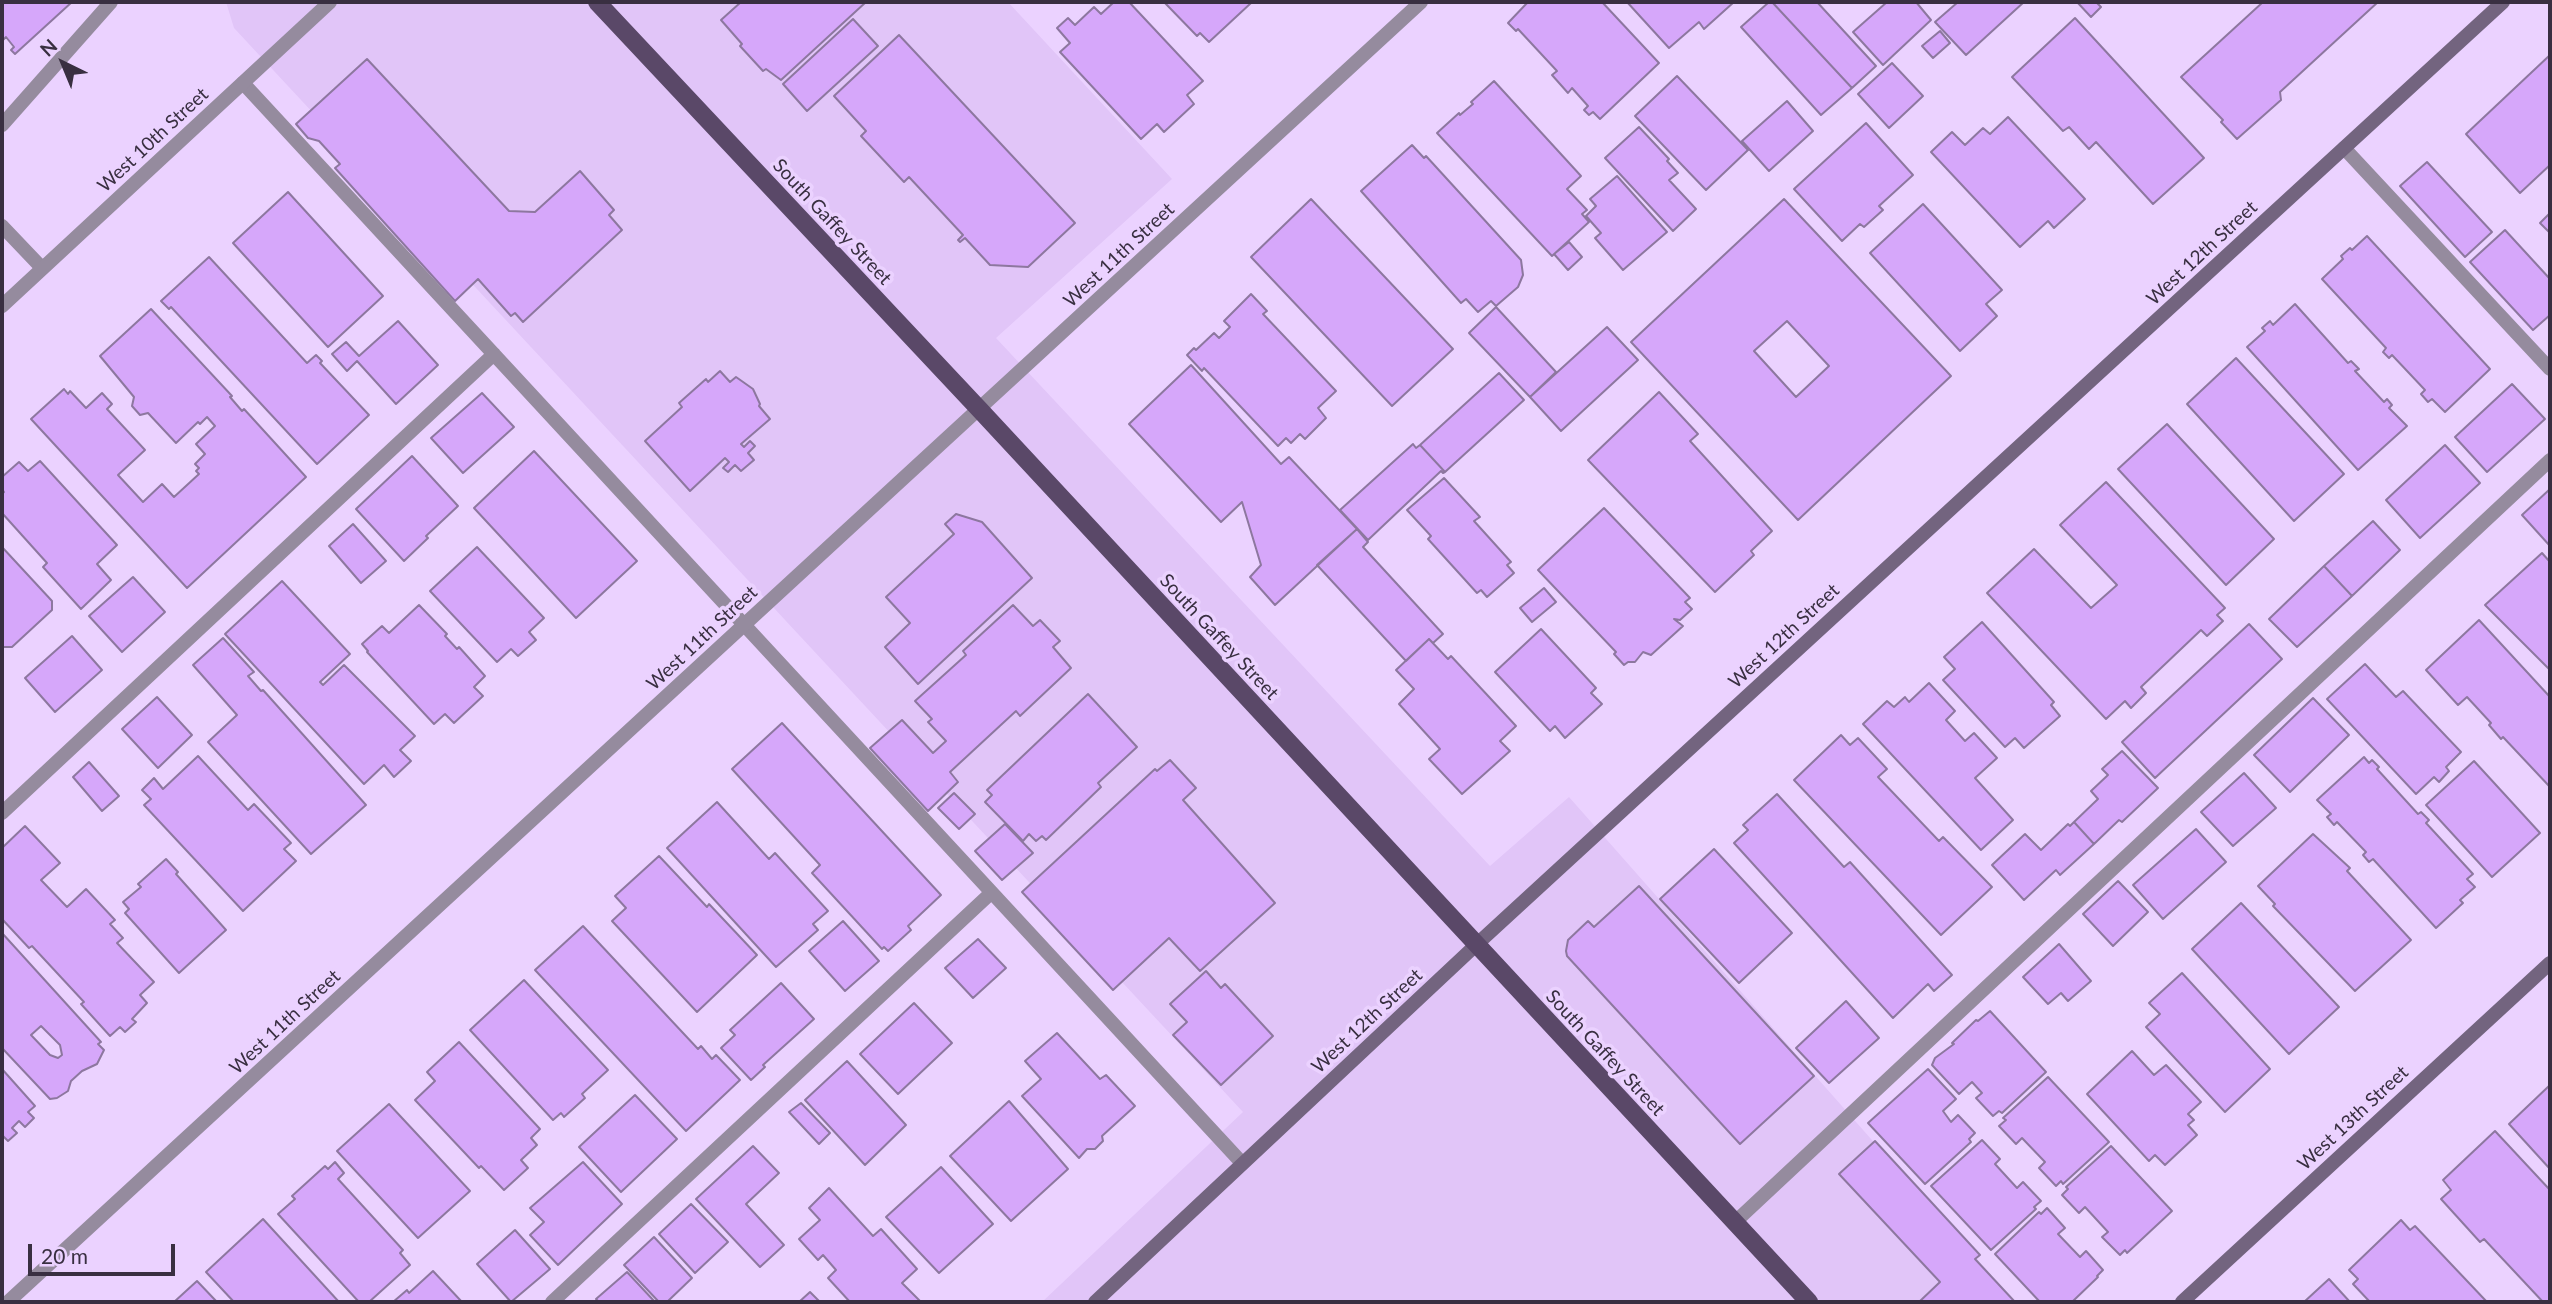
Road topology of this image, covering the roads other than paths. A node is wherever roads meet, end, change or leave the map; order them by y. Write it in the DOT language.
graph roads {
  1 [pos="111,2"];
  2 [pos="330,2"];
  3 [pos="597,2"];
  4 [pos="1421,2"];
  5 [pos="2503,2"];
  6 [pos="243,83"];
  7 [pos="2,125"];
  8 [pos="2344,148"];
  9 [pos="2,226"];
  10 [pos="42,268"];
  11 [pos="2,306"];
  12 [pos="494,354"];
  13 [pos="2550,369"];
  14 [pos="980,410"];
  15 [pos="2550,460"];
  16 [pos="744,626"];
  17 [pos="2,813"];
  18 [pos="991,893"];
  19 [pos="1476,945"];
  20 [pos="2550,963"];
  21 [pos="1242,1163"];
  22 [pos="1734,1223"];
  23 [pos="8,1302"];
  24 [pos="552,1302"];
  25 [pos="1094,1302"];
  26 [pos="1809,1302"];
  27 [pos="2182,1302"];
  1 -- 7 [label="street"];
  2 -- 6 [label="street, West 10th Street"];
  3 -- 14 [label="main road, South Gaffey Street"];
  4 -- 14 [label="street, West 11th Street"];
  5 -- 8 [label="street, West 12th Street"];
  6 -- 10 [label="street, West 10th Street"];
  6 -- 12 [label="street"];
  8 -- 13 [label="street"];
  8 -- 19 [label="street, West 12th Street"];
  9 -- 10 [label="street"];
  10 -- 11 [label="street, West 10th Street"];
  12 -- 16 [label="street"];
  12 -- 17 [label="street"];
  14 -- 16 [label="street, West 11th Street"];
  14 -- 19 [label="main road, South Gaffey Street"];
  15 -- 22 [label="street"];
  16 -- 18 [label="street"];
  16 -- 23 [label="street, West 11th Street"];
  18 -- 21 [label="street"];
  18 -- 24 [label="street"];
  19 -- 21 [label="street, West 12th Street"];
  19 -- 22 [label="main road, South Gaffey Street"];
  20 -- 27 [label="street, West 13th Street"];
  21 -- 25 [label="street, West 12th Street"];
  22 -- 26 [label="main road, South Gaffey Street"];
}
